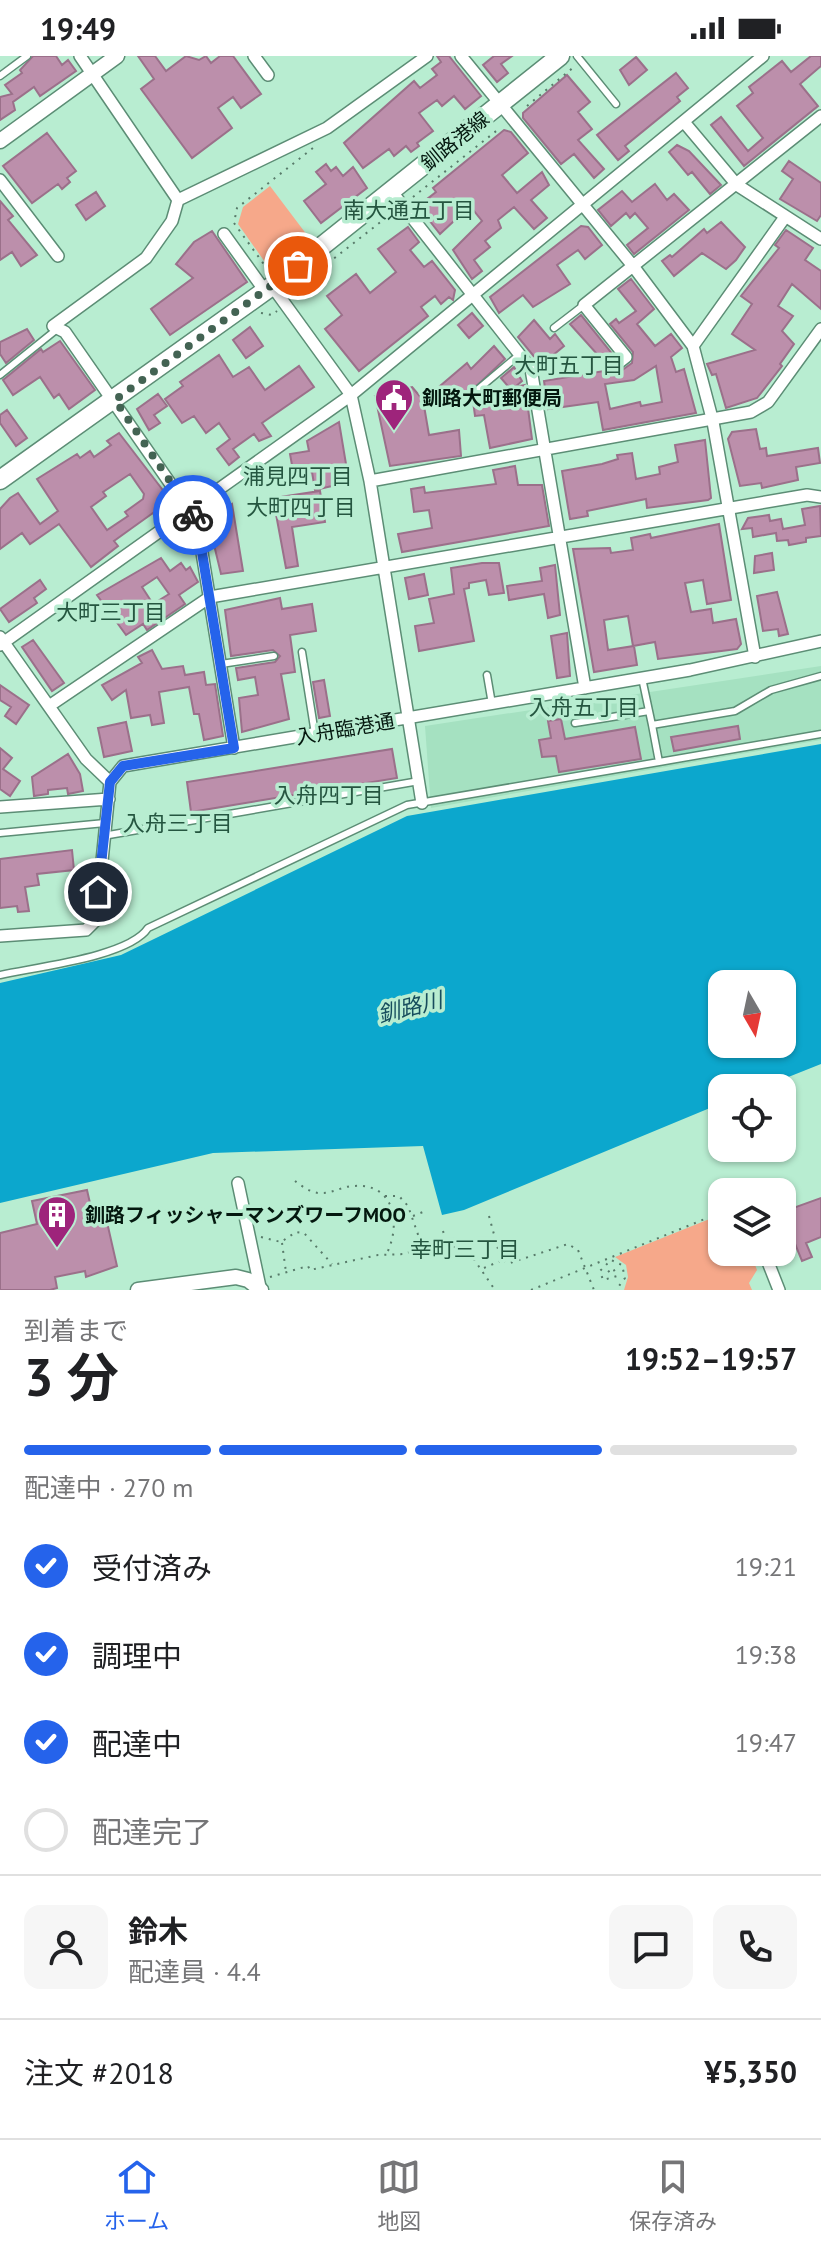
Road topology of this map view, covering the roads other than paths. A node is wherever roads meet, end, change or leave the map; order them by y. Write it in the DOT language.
graph roads {
  1 [pos="27,56"];
  2 [pos="80,56"];
  3 [pos="117,56"];
  4 [pos="254,56"];
  5 [pos="427,56"];
  6 [pos="461,56"];
  7 [pos="560,56"];
  8 [pos="763,56"];
  9 [pos="579,58"];
  10 [pos="93,74"];
  11 [pos="268,75"];
  12 [pos="0,76"];
  13 [pos="501,104"];
  14 [pos="616,104"];
  15 [pos="821,116"];
  16 [pos="684,122"];
  17 [pos="0,141"];
  18 [pos="0,180"];
  19 [pos="737,185"];
  20 [pos="392,192"];
  21 [pos="178,200"];
  22 [pos="583,204"];
  23 [pos="785,217"];
  24 [pos="224,234"];
  25 [pos="821,239"];
  26 [pos="58,256"];
  27 [pos="633,266"];
  28 [pos="268,282"];
  29 [pos="473,295"];
  30 [pos="584,305"];
  31 [pos="554,328"];
  32 [pos="821,329"];
  33 [pos="56,330"];
  34 [pos="693,346"];
  35 [pos="519,355"];
  36 [pos="612,368"];
  37 [pos="0,375"];
  38 [pos="476,391"];
  39 [pos="351,395"];
  40 [pos="115,400"];
  41 [pos="713,422"];
  42 [pos="546,450"];
  43 [pos="0,480"];
  44 [pos="370,481"];
  45 [pos="821,497"];
  46 [pos="190,509"];
  47 [pos="730,509"];
  48 [pos="560,536"];
  49 [pos="385,566"];
  50 [pos="210,597"];
  51 [pos="1,641"];
  52 [pos="821,641"];
  53 [pos="302,652"];
  54 [pos="274,656"];
  55 [pos="755,657"];
  56 [pos="221,664"];
  57 [pos="487,675"];
  58 [pos="821,676"];
  59 [pos="642,678"];
  60 [pos="585,688"];
  61 [pos="492,704"];
  62 [pos="49,706"];
  63 [pos="649,711"];
  64 [pos="410,718"];
  65 [pos="575,723"];
  66 [pos="652,725"];
  67 [pos="315,734"];
  68 [pos="821,734"];
  69 [pos="234,748"];
  70 [pos="659,762"];
  71 [pos="419,781"];
  72 [pos="110,782"];
  73 [pos="109,799"];
  74 [pos="422,803"];
  75 [pos="0,807"];
  76 [pos="104,830"];
  77 [pos="0,833"];
  78 [pos="0,936"];
  79 [pos="0,975"];
  80 [pos="238,1183"];
  81 [pos="770,1266"];
  82 [pos="260,1286"];
  83 [pos="138,1290"];
  84 [pos="779,1290"];
  1 -- 12 [label="lane"];
  2 -- 10 [label="street"];
  3 -- 10 [label="street"];
  4 -- 11 [label="street"];
  5 -- 21 [label="street"];
  6 -- 13 [label="street"];
  7 -- 13 [label="main road, 釧路港線"];
  8 -- 16 [label="street"];
  9 -- 14 [label="lane"];
  10 -- 17 [label="street"];
  10 -- 21 [label="street"];
  13 -- 20 [label="main road, 釧路港線"];
  13 -- 22 [label="street"];
  15 -- 19 [label="street"];
  16 -- 19 [label="street"];
  16 -- 22 [label="street"];
  18 -- 26 [label="street"];
  19 -- 23 [label="street"];
  19 -- 27 [label="street"];
  20 -- 28 [label="main road, 釧路港線"];
  20 -- 29 [label="street"];
  21 -- 33 [label="street"];
  22 -- 27 [label="street"];
  22 -- 29 [label="street"];
  23 -- 25 [label="street"];
  23 -- 34 [label="street"];
  24 -- 28 [label="street"];
  27 -- 30 [label="street"];
  27 -- 34 [label="street"];
  28 -- 39 [label="street"];
  28 -- 40 [label="main road, 釧路港線"];
  29 -- 35 [label="street"];
  29 -- 39 [label="street"];
  30 -- 31 [label="lane"];
  30 -- 36 [label="street"];
  32 -- 41 [label="street"];
  33 -- 37 [label="lane"];
  33 -- 40 [label="street"];
  34 -- 41 [label="street"];
  35 -- 38 [label="lane"];
  35 -- 42 [label="street"];
  39 -- 44 [label="street"];
  39 -- 46 [label="street"];
  40 -- 43 [label="main road, 釧路港線"];
  40 -- 46 [label="street"];
  41 -- 42 [label="street"];
  41 -- 47 [label="street"];
  42 -- 44 [label="street"];
  42 -- 48 [label="street"];
  44 -- 49 [label="street"];
  45 -- 47 [label="street"];
  46 -- 50 [label="street"];
  46 -- 51 [label="street"];
  47 -- 48 [label="street"];
  47 -- 55 [label="street"];
  48 -- 49 [label="street"];
  48 -- 60 [label="street"];
  49 -- 50 [label="street"];
  49 -- 64 [label="street"];
  50 -- 56 [label="street"];
  50 -- 62 [label="street"];
  51 -- 62 [label="street"];
  52 -- 55 [label="street, 入舟臨港通"];
  53 -- 67 [label="lane"];
  54 -- 56 [label="lane"];
  55 -- 59 [label="street, 入舟臨港通"];
  56 -- 69 [label="street"];
  57 -- 61 [label="lane"];
  58 -- 66 [label="lane"];
  59 -- 60 [label="street, 入舟臨港通"];
  59 -- 63 [label="lane"];
  60 -- 61 [label="street, 入舟臨港通"];
  61 -- 64 [label="street, 入舟臨港通"];
  62 -- 72 [label="street"];
  63 -- 65 [label="lane"];
  63 -- 66 [label="lane"];
  64 -- 67 [label="street, 入舟臨港通"];
  64 -- 71 [label="street"];
  66 -- 70 [label="lane"];
  67 -- 69 [label="street, 入舟臨港通"];
  68 -- 70 [label="lane"];
  69 -- 72 [label="street, 入舟臨港通"];
  70 -- 74 [label="lane"];
  71 -- 74 [label="street"];
  71 -- 76 [label="lane"];
  72 -- 73 [label="street"];
  73 -- 75 [label="street"];
  73 -- 76 [label="street"];
  74 -- 79 [label="lane"];
  76 -- 77 [label="lane"];
  76 -- 78 [label="street"];
  80 -- 82 [label="street"];
  81 -- 84 [label="street"];
  82 -- 83 [label="street"];
}
